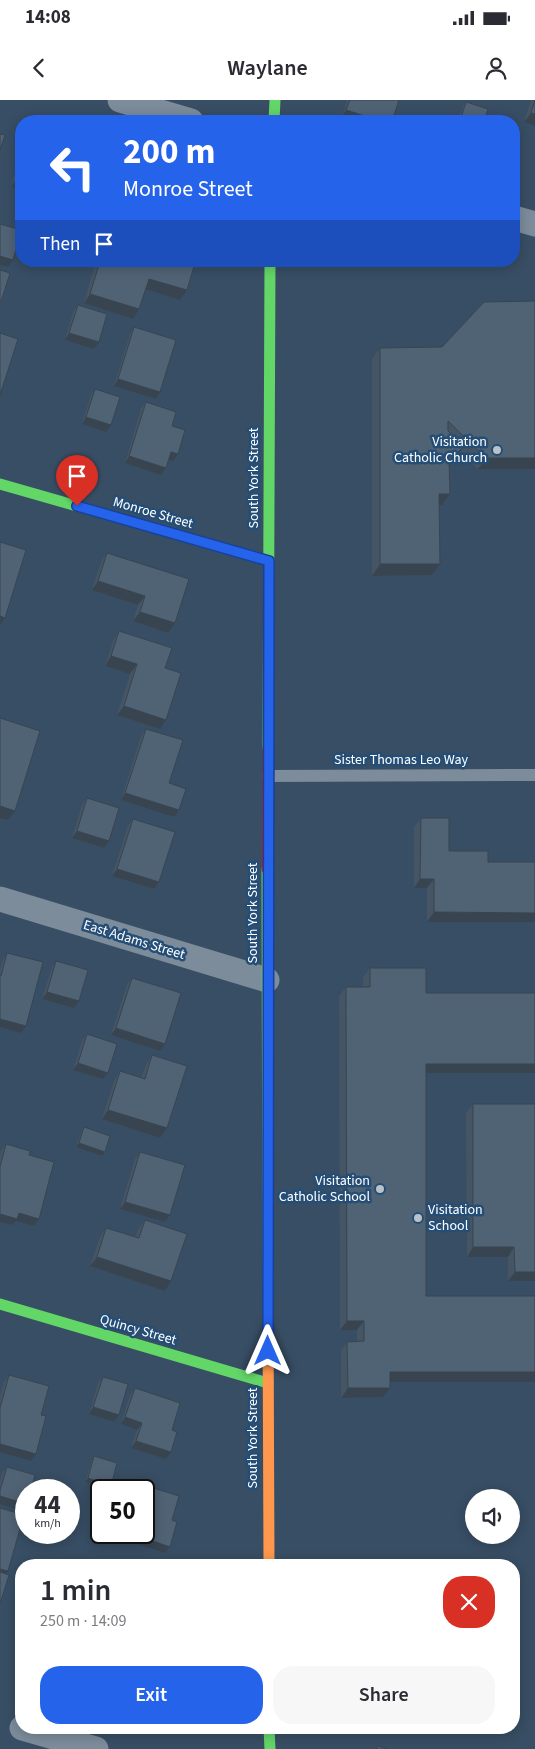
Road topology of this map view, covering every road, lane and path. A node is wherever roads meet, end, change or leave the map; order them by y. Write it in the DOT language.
graph roads {
  1 [pos="120,100"];
  2 [pos="275,100"];
  3 [pos="171,115"];
  4 [pos="274,115"];
  5 [pos="520,220"];
  6 [pos="535,224"];
  7 [pos="270,267"];
  8 [pos="0,484"];
  9 [pos="269,561"];
  10 [pos="535,775"];
  11 [pos="268,776"];
  12 [pos="0,899"];
  13 [pos="268,980"];
  14 [pos="0,1304"];
  15 [pos="268,1384"];
  16 [pos="269,1559"];
  17 [pos="0,1721"];
  18 [pos="15,1725"];
  19 [pos="45,1734"];
  20 [pos="269,1734"];
  21 [pos="96,1749"];
  22 [pos="270,1749"];
  1 -- 3 [label="street"];
  2 -- 4 [label="main road"];
  5 -- 6 [label="street"];
  7 -- 9 [label="main road, South York Street"];
  8 -- 9 [label="main road, Monroe Street"];
  9 -- 11 [label="main road, South York Street"];
  10 -- 11 [label="lane, Sister Thomas Leo Way"];
  11 -- 13 [label="main road, South York Street"];
  12 -- 13 [label="street, East Adams Street"];
  13 -- 15 [label="main road, South York Street"];
  14 -- 15 [label="main road, Quincy Street"];
  15 -- 16 [label="main road, South York Street"];
  17 -- 18 [label="street"];
  19 -- 21 [label="street"];
  20 -- 22 [label="main road"];
}
